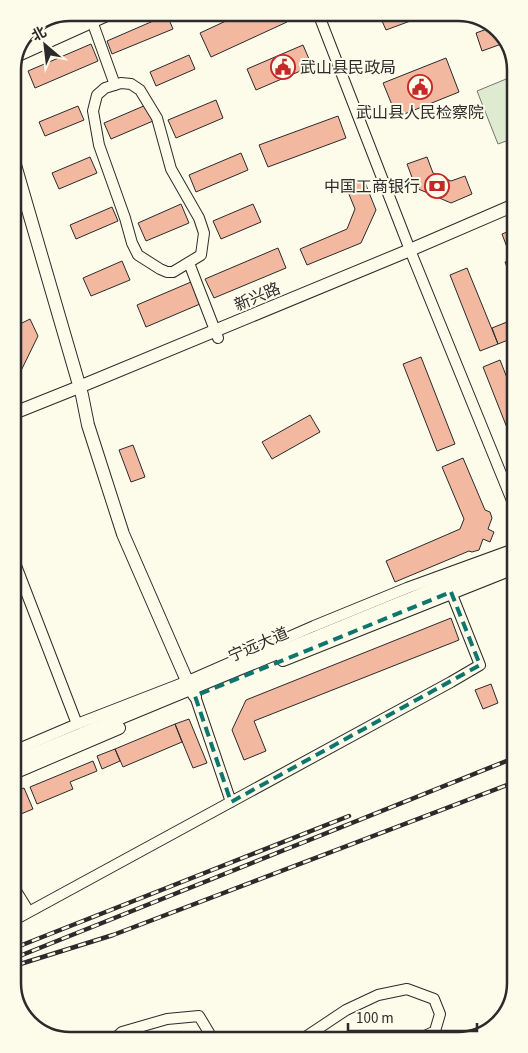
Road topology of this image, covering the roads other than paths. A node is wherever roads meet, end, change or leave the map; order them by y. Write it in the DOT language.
graph roads {
  1 [pos="92,21"];
  2 [pos="321,21"];
  3 [pos="61,22"];
  4 [pos="38,33"];
  5 [pos="25,52"];
  6 [pos="115,85"];
  7 [pos="21,185"];
  8 [pos="507,208"];
  9 [pos="507,217"];
  10 [pos="411,254"];
  11 [pos="189,263"];
  12 [pos="216,335"];
  13 [pos="81,391"];
  14 [pos="21,411"];
  15 [pos="21,419"];
  16 [pos="507,488"];
  17 [pos="507,552"];
  18 [pos="507,560"];
  19 [pos="507,571"];
  20 [pos="21,579"];
  21 [pos="451,592"];
  22 [pos="191,689"];
  23 [pos="77,724"];
  24 [pos="21,748"];
  25 [pos="21,759"];
  26 [pos="21,770"];
  27 [pos="231,802"];
  28 [pos="21,899"];
  29 [pos="29,912"];
  30 [pos="21,916"];
  31 [pos="122,1032"];
  32 [pos="209,1032"];
  33 [pos="313,1032"];
  34 [pos="433,1032"];
  1 -- 5 [label="main road"];
  1 -- 6 [label="street"];
  2 -- 10 [label="street"];
  3 -- 4 [label="main road"];
  6 -- 11 [label="street"];
  6 -- 11 [label="street"];
  7 -- 13 [label="main road"];
  8 -- 10 [label="main road, 新兴路"];
  9 -- 10 [label="main road, 新兴路"];
  10 -- 12 [label="main road, 新兴路"];
  10 -- 16 [label="street"];
  11 -- 12 [label="street"];
  12 -- 13 [label="main road, 新兴路"];
  13 -- 14 [label="main road, 新兴路"];
  13 -- 15 [label="main road, 新兴路"];
  13 -- 22 [label="main road"];
  17 -- 22 [label="street, 宁远大道"];
  18 -- 22 [label="main road, 宁远大道"];
  19 -- 21 [label="main road, 宁远大道"];
  20 -- 23 [label="street"];
  21 -- 22 [label="main road, 宁远大道"];
  21 -- 27 [label="street"];
  22 -- 23 [label="street, 宁远大道"];
  22 -- 25 [label="main road, 宁远大道"];
  22 -- 26 [label="main road, 宁远大道"];
  22 -- 27 [label="street"];
  23 -- 24 [label="street, 宁远大道"];
  27 -- 29 [label="street"];
  28 -- 29 [label="street"];
  29 -- 30 [label="street"];
  31 -- 32 [label="street"];
  33 -- 34 [label="street"];
}
